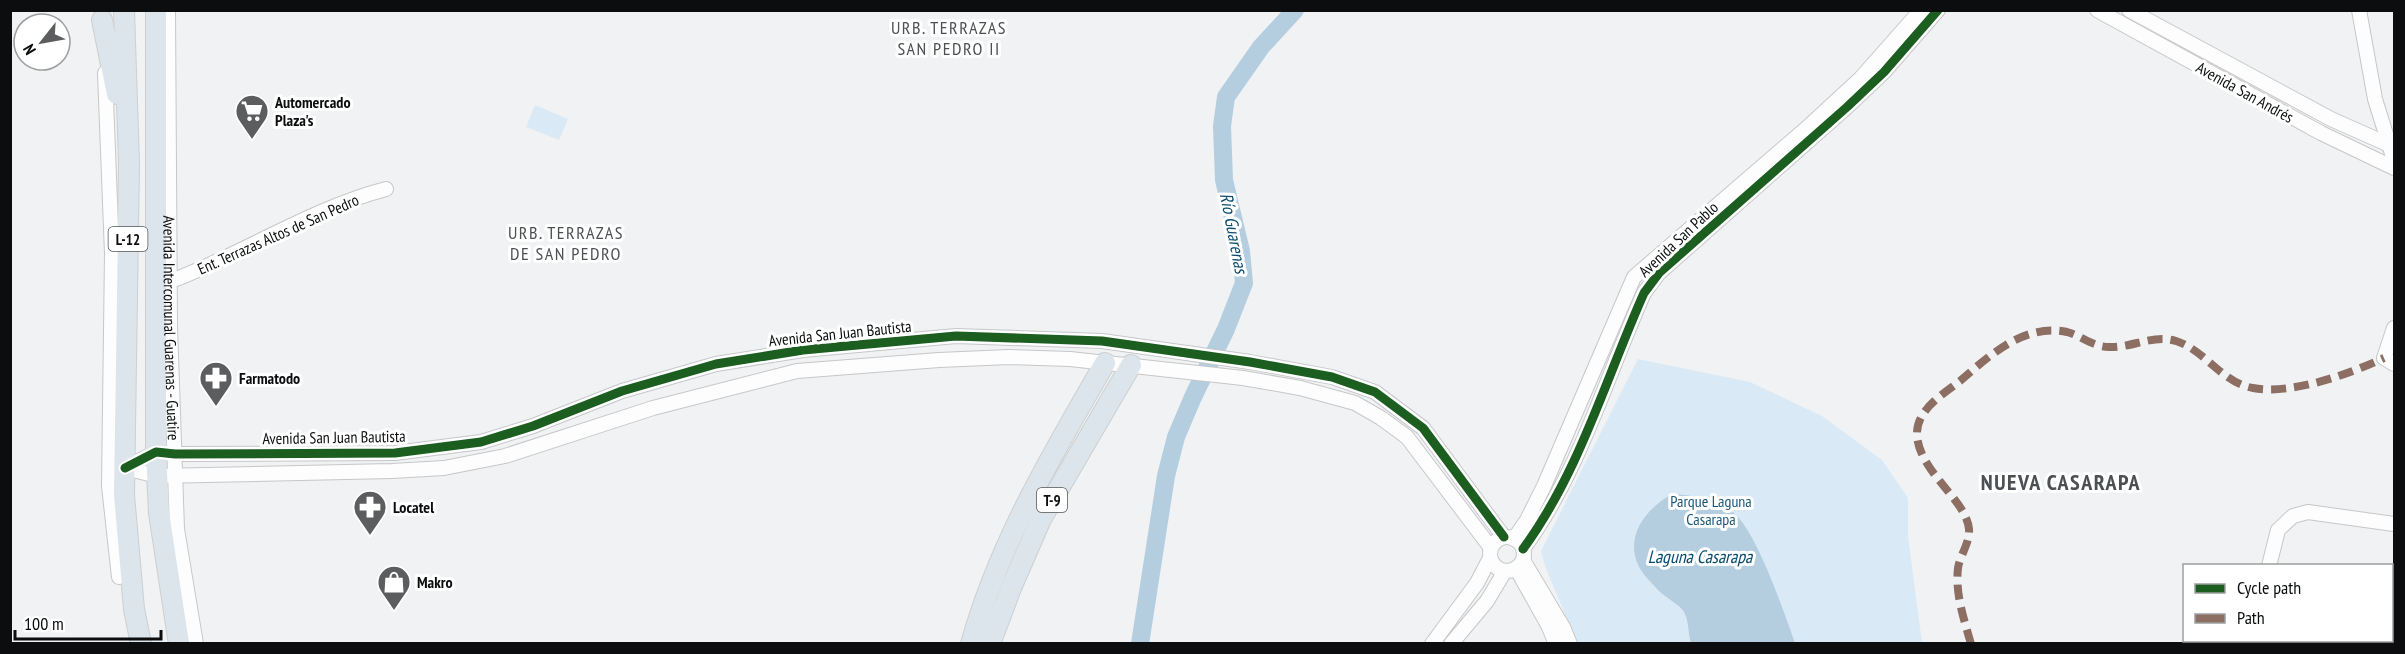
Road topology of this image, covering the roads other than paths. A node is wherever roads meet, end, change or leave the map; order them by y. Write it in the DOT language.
graph roads {
  1 [pos="124,10"];
  2 [pos="156,10"];
  3 [pos="168,10"];
  4 [pos="1921,10"];
  5 [pos="1938,10"];
  6 [pos="2097,10"];
  7 [pos="2129,10"];
  8 [pos="2359,10"];
  9 [pos="102,15"];
  10 [pos="1889,57"];
  11 [pos="2391,146"];
  12 [pos="1784,156"];
  13 [pos="2394,160"];
  14 [pos="129,164"];
  15 [pos="2394,168"];
  16 [pos="386,189"];
  17 [pos="1647,264"];
  18 [pos="1659,273"];
  19 [pos="171,281"];
  20 [pos="2394,328"];
  21 [pos="1122,344"];
  22 [pos="2389,361"];
  23 [pos="1105,363"];
  24 [pos="1131,365"];
  25 [pos="166,453"];
  26 [pos="124,468"];
  27 [pos="166,475"];
  28 [pos="124,495"];
  29 [pos="2394,524"];
  30 [pos="1490,553"];
  31 [pos="1514,554"];
  32 [pos="2270,564"];
  33 [pos="119,577"];
  34 [pos="128,644"];
  35 [pos="141,644"];
  36 [pos="181,644"];
  37 [pos="196,644"];
  38 [pos="971,644"];
  39 [pos="990,644"];
  40 [pos="1432,644"];
  41 [pos="1451,644"];
  42 [pos="1556,644"];
  43 [pos="1570,644"];
  1 -- 14 [label="highway, L-12"];
  2 -- 25 [label="highway, Avenida Intercomunal Guarenas - Guatire / L-12"];
  3 -- 19 [label="street, Avenida Intercomunal Guarenas - Guatire / L-12"];
  4 -- 10 [label="street, Avenida San Pablo"];
  5 -- 10 [label="street, Avenida San Pablo"];
  6 -- 15 [label="street, Avenida San Andrés"];
  7 -- 11 [label="street, Avenida San Andrés"];
  8 -- 11 [label="street"];
  9 -- 14 [label="highway"];
  9 -- 33 [label="street, L-12"];
  10 -- 12 [label="street, Avenida San Pablo"];
  11 -- 13 [label="street"];
  12 -- 17 [label="street, Avenida San Pablo"];
  12 -- 18 [label="street, Avenida San Pablo"];
  14 -- 26 [label="highway, L-12"];
  16 -- 19 [label="street, Ent. Terrazas Altos de San Pedro"];
  17 -- 18 [label="street"];
  17 -- 31 [label="street, Avenida San Pablo"];
  18 -- 31 [label="street, Avenida San Pablo"];
  19 -- 25 [label="street, Avenida Intercomunal Guarenas - Guatire / L-12"];
  20 -- 22 [label="street"];
  21 -- 23 [label="street, T-9"];
  21 -- 24 [label="street"];
  21 -- 25 [label="street, Avenida San Juan Bautista"];
  21 -- 31 [label="street, Avenida San Juan Bautista"];
  23 -- 24 [label="street, Avenida San Juan Bautista"];
  23 -- 27 [label="street, Avenida San Juan Bautista"];
  23 -- 38 [label="highway, T-9"];
  24 -- 30 [label="street, Avenida San Juan Bautista"];
  24 -- 39 [label="highway, T-9"];
  25 -- 26 [label="street, Avenida San Juan Bautista"];
  25 -- 27 [label="highway, Avenida Intercomunal Guarenas - Guatire / L-12"];
  26 -- 27 [label="street, Avenida San Juan Bautista"];
  26 -- 28 [label="highway, L-12"];
  27 -- 36 [label="highway, Avenida Intercomunal Guarenas - Guatire / L-12"];
  27 -- 37 [label="street, Avenida Intercomunal Guarenas - Guatire / L-12"];
  28 -- 33 [label="highway"];
  28 -- 35 [label="highway, L-12"];
  29 -- 32 [label="street"];
  30 -- 31 [label="street"];
  30 -- 31 [label="street, Avenida San Juan Bautista"];
  30 -- 40 [label="street"];
  31 -- 41 [label="street"];
  31 -- 42 [label="street, Avenida San Juan Bautista"];
  31 -- 43 [label="street, Avenida San Juan Bautista"];
  33 -- 34 [label="highway"];
}
